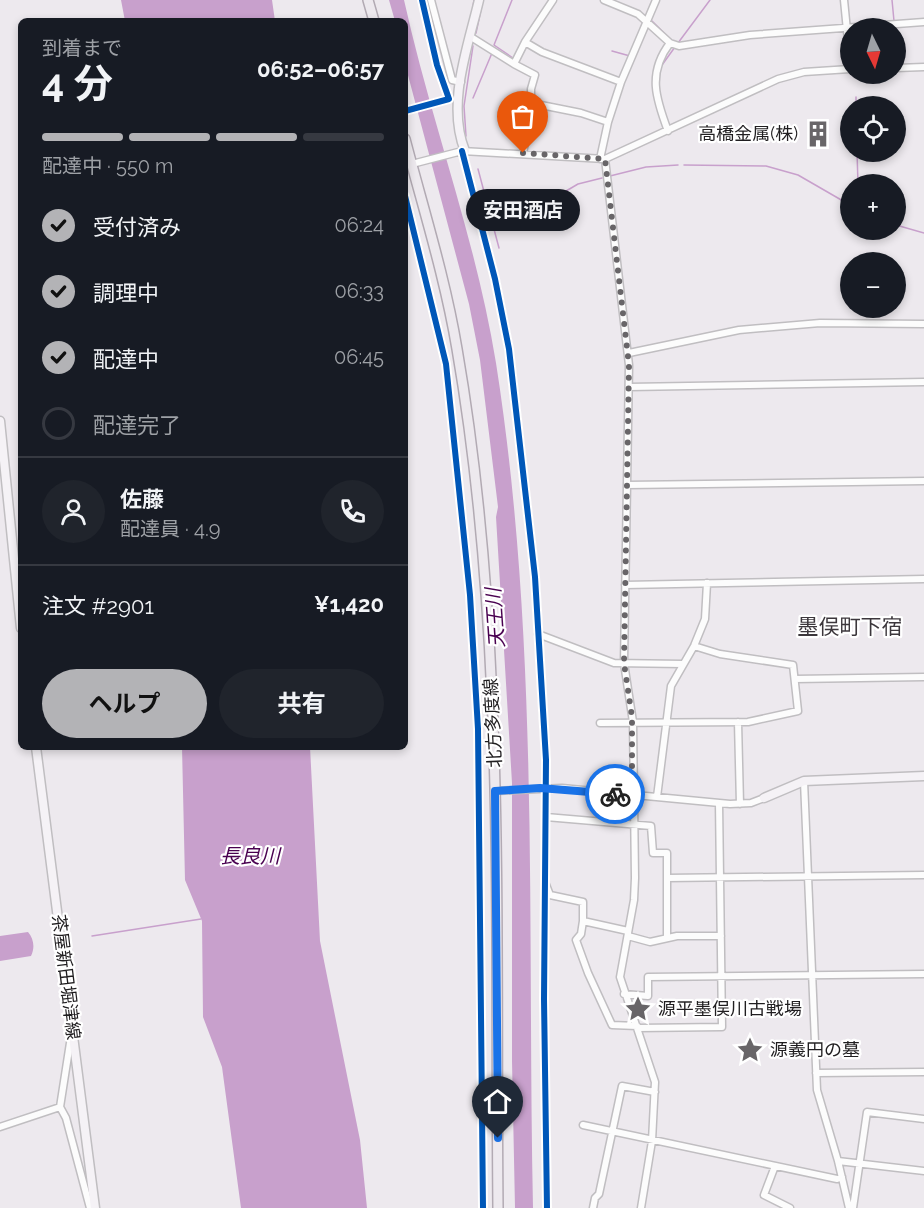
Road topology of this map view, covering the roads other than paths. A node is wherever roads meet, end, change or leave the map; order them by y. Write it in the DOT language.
graph roads {
  1 [pos="368,0"];
  2 [pos="431,0"];
  3 [pos="479,0"];
  4 [pos="553,0"];
  5 [pos="604,0"];
  6 [pos="656,0"];
  7 [pos="844,0"];
  8 [pos="373,18"];
  9 [pos="846,18"];
  10 [pos="648,21"];
  11 [pos="924,22"];
  12 [pos="906,23"];
  13 [pos="840,28"];
  14 [pos="471,37"];
  15 [pos="525,42"];
  16 [pos="670,43"];
  17 [pos="514,64"];
  18 [pos="924,67"];
  19 [pos="906,68"];
  20 [pos="840,70"];
  21 [pos="461,82"];
  22 [pos="621,82"];
  23 [pos="531,104"];
  24 [pos="608,122"];
  25 [pos="668,131"];
  26 [pos="408,150"];
  27 [pos="461,152"];
  28 [pos="523,153"];
  29 [pos="602,159"];
  30 [pos="412,164"];
  31 [pos="924,324"];
  32 [pos="629,353"];
  33 [pos="924,382"];
  34 [pos="629,387"];
  35 [pos="0,421"];
  36 [pos="924,481"];
  37 [pos="627,485"];
  38 [pos="924,579"];
  39 [pos="707,583"];
  40 [pos="625,585"];
  41 [pos="18,598"];
  42 [pos="538,634"];
  43 [pos="694,646"];
  44 [pos="624,663"];
  45 [pos="683,664"];
  46 [pos="924,677"];
  47 [pos="795,679"];
  48 [pos="633,722"];
  49 [pos="666,722"];
  50 [pos="738,722"];
  51 [pos="600,723"];
  52 [pos="36,750"];
  53 [pos="924,776"];
  54 [pos="804,781"];
  55 [pos="543,788"];
  56 [pos="499,790"];
  57 [pos="632,795"];
  58 [pos="657,797"];
  59 [pos="764,798"];
  60 [pos="719,803"];
  61 [pos="740,804"];
  62 [pos="546,817"];
  63 [pos="633,825"];
  64 [pos="924,875"];
  65 [pos="808,876"];
  66 [pos="667,878"];
  67 [pos="722,878"];
  68 [pos="544,880"];
  69 [pos="583,921"];
  70 [pos="628,933"];
  71 [pos="667,936"];
  72 [pos="721,936"];
  73 [pos="924,974"];
  74 [pos="812,975"];
  75 [pos="721,976"];
  76 [pos="624,994"];
  77 [pos="638,1027"];
  78 [pos="74,1036"];
  79 [pos="924,1072"];
  80 [pos="816,1073"];
  81 [pos="656,1092"];
  82 [pos="60,1107"];
  83 [pos="924,1119"];
  84 [pos="583,1125"];
  85 [pos="0,1127"];
  86 [pos="613,1132"];
  87 [pos="652,1141"];
  88 [pos="838,1161"];
  89 [pos="859,1163"];
  90 [pos="775,1166"];
  91 [pos="924,1171"];
  92 [pos="842,1177"];
  93 [pos="90,1208"];
  94 [pos="96,1208"];
  95 [pos="498,1208"];
  96 [pos="547,1208"];
  97 [pos="593,1208"];
  98 [pos="641,1208"];
  99 [pos="790,1208"];
  100 [pos="851,1208"];
  1 -- 8 [label="main road"];
  2 -- 21 [label="street"];
  3 -- 14 [label="main road"];
  4 -- 15 [label="street"];
  5 -- 10 [label="street"];
  6 -- 10 [label="street"];
  7 -- 9 [label="street"];
  10 -- 16 [label="street"];
  10 -- 22 [label="street"];
  11 -- 12 [label="street"];
  13 -- 16 [label="street"];
  14 -- 17 [label="street"];
  14 -- 21 [label="main road"];
  15 -- 17 [label="street"];
  15 -- 22 [label="street"];
  16 -- 25 [label="street"];
  17 -- 23 [label="street"];
  18 -- 19 [label="street"];
  20 -- 25 [label="street"];
  21 -- 27 [label="main road"];
  22 -- 24 [label="street"];
  23 -- 24 [label="street"];
  23 -- 28 [label="street"];
  24 -- 29 [label="street"];
  25 -- 29 [label="street"];
  26 -- 30 [label="main road, 北方多度線"];
  27 -- 28 [label="street"];
  27 -- 30 [label="street"];
  27 -- 42 [label="street"];
  28 -- 29 [label="street"];
  29 -- 32 [label="street"];
  30 -- 56 [label="main road, 北方多度線"];
  31 -- 32 [label="street"];
  32 -- 34 [label="street"];
  33 -- 34 [label="street"];
  34 -- 37 [label="street"];
  35 -- 41 [label="main road"];
  36 -- 37 [label="street"];
  37 -- 40 [label="street"];
  38 -- 39 [label="street"];
  39 -- 40 [label="street"];
  39 -- 43 [label="street"];
  40 -- 44 [label="street"];
  42 -- 44 [label="street"];
  42 -- 55 [label="street"];
  43 -- 45 [label="street"];
  43 -- 47 [label="street"];
  44 -- 45 [label="street"];
  44 -- 48 [label="street"];
  45 -- 49 [label="street"];
  46 -- 47 [label="street"];
  47 -- 50 [label="street"];
  48 -- 49 [label="street"];
  48 -- 51 [label="street"];
  48 -- 57 [label="street"];
  49 -- 50 [label="street"];
  49 -- 58 [label="street"];
  50 -- 61 [label="street"];
  52 -- 78 [label="main road, 茶屋新田堀津線"];
  53 -- 54 [label="main road"];
  54 -- 59 [label="main road"];
  54 -- 65 [label="street"];
  55 -- 56 [label="street"];
  55 -- 57 [label="street"];
  55 -- 62 [label="street"];
  56 -- 95 [label="main road, 北方多度線"];
  57 -- 58 [label="street"];
  57 -- 63 [label="street"];
  58 -- 60 [label="street"];
  59 -- 61 [label="street"];
  60 -- 61 [label="street"];
  60 -- 67 [label="street"];
  62 -- 63 [label="street"];
  62 -- 68 [label="street"];
  63 -- 66 [label="street"];
  63 -- 70 [label="street"];
  64 -- 65 [label="street"];
  65 -- 67 [label="street"];
  65 -- 74 [label="street"];
  66 -- 67 [label="street"];
  66 -- 71 [label="street"];
  67 -- 72 [label="street"];
  68 -- 69 [label="street"];
  68 -- 96 [label="street"];
  69 -- 70 [label="street"];
  69 -- 77 [label="street"];
  70 -- 71 [label="street"];
  70 -- 76 [label="street"];
  71 -- 72 [label="street"];
  72 -- 75 [label="street"];
  73 -- 74 [label="street"];
  74 -- 75 [label="street"];
  74 -- 80 [label="street"];
  75 -- 76 [label="street"];
  75 -- 77 [label="street"];
  76 -- 77 [label="street"];
  77 -- 81 [label="street"];
  78 -- 82 [label="street"];
  78 -- 94 [label="main road, 茶屋新田堀津線"];
  79 -- 80 [label="street"];
  80 -- 88 [label="street"];
  81 -- 86 [label="street"];
  81 -- 87 [label="street"];
  82 -- 85 [label="street"];
  82 -- 93 [label="street"];
  83 -- 89 [label="street"];
  84 -- 86 [label="street"];
  86 -- 87 [label="street"];
  86 -- 97 [label="street"];
  87 -- 90 [label="street"];
  87 -- 98 [label="street"];
  88 -- 89 [label="street"];
  88 -- 92 [label="street"];
  89 -- 91 [label="street"];
  89 -- 100 [label="street"];
  90 -- 92 [label="street"];
  90 -- 99 [label="street"];
  92 -- 100 [label="street"];
}
